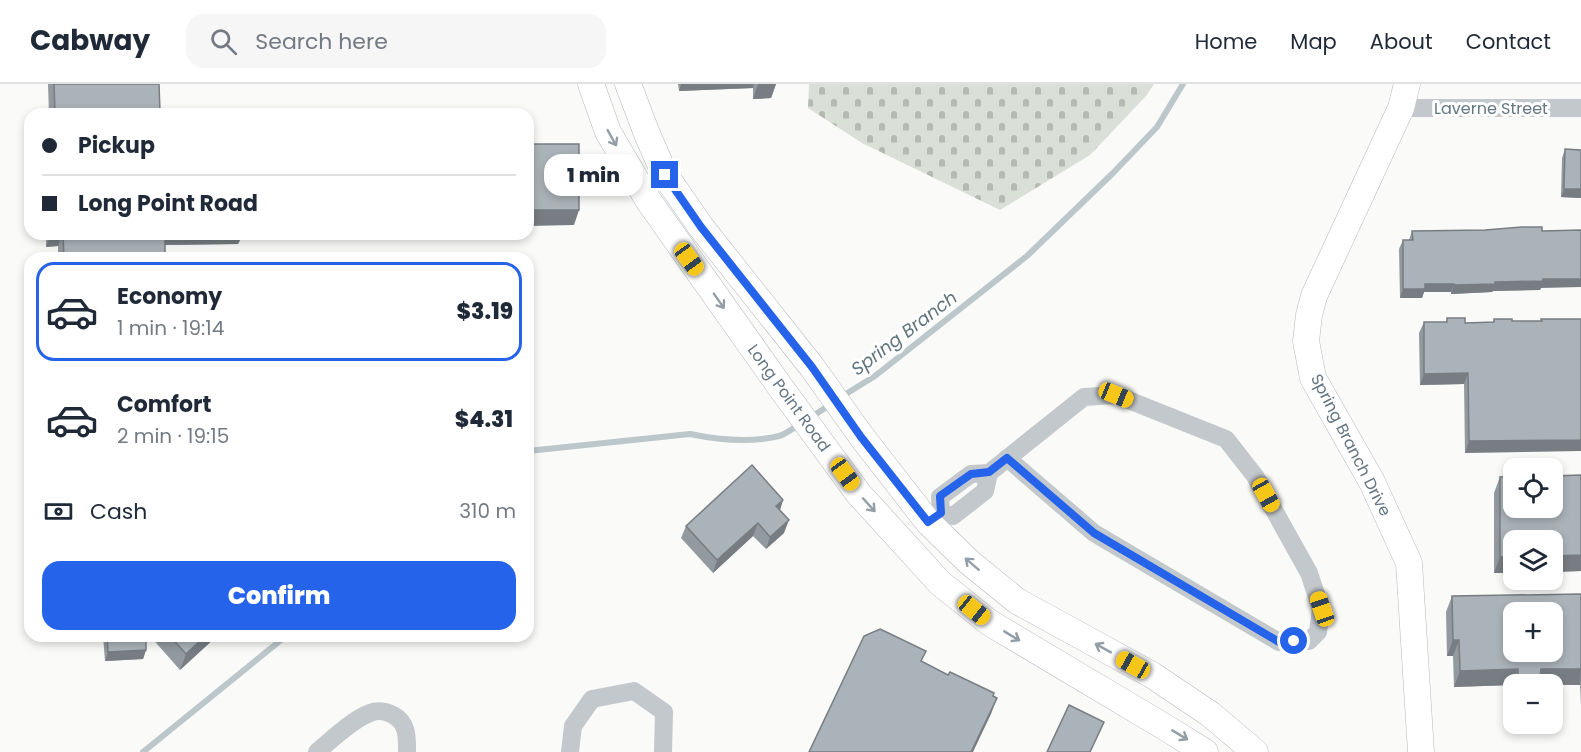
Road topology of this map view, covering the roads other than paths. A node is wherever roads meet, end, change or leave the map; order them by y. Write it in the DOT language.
graph roads {
  1 [pos="591,84"];
  2 [pos="628,84"];
  3 [pos="1404,96"];
  4 [pos="1581,108"];
  5 [pos="1007,458"];
  6 [pos="934,517"];
  7 [pos="908,548"];
  8 [pos="317,752"];
  9 [pos="407,752"];
  10 [pos="570,752"];
  11 [pos="663,752"];
  12 [pos="1205,752"];
  13 [pos="1255,752"];
  14 [pos="1421,752"];
  1 -- 7 [label="main road, Long Point Road, one-way"];
  2 -- 6 [label="main road"];
  3 -- 4 [label="street, Laverne Street"];
  3 -- 14 [label="main road, Spring Branch Drive"];
  5 -- 5 [label="street"];
  5 -- 6 [label="street"];
  6 -- 7 [label="main road"];
  13 -- 6 [label="main road, one-way"];
  7 -- 12 [label="main road, Long Point Road, one-way"];
  8 -- 9 [label="street"];
  10 -- 11 [label="street"];
}
